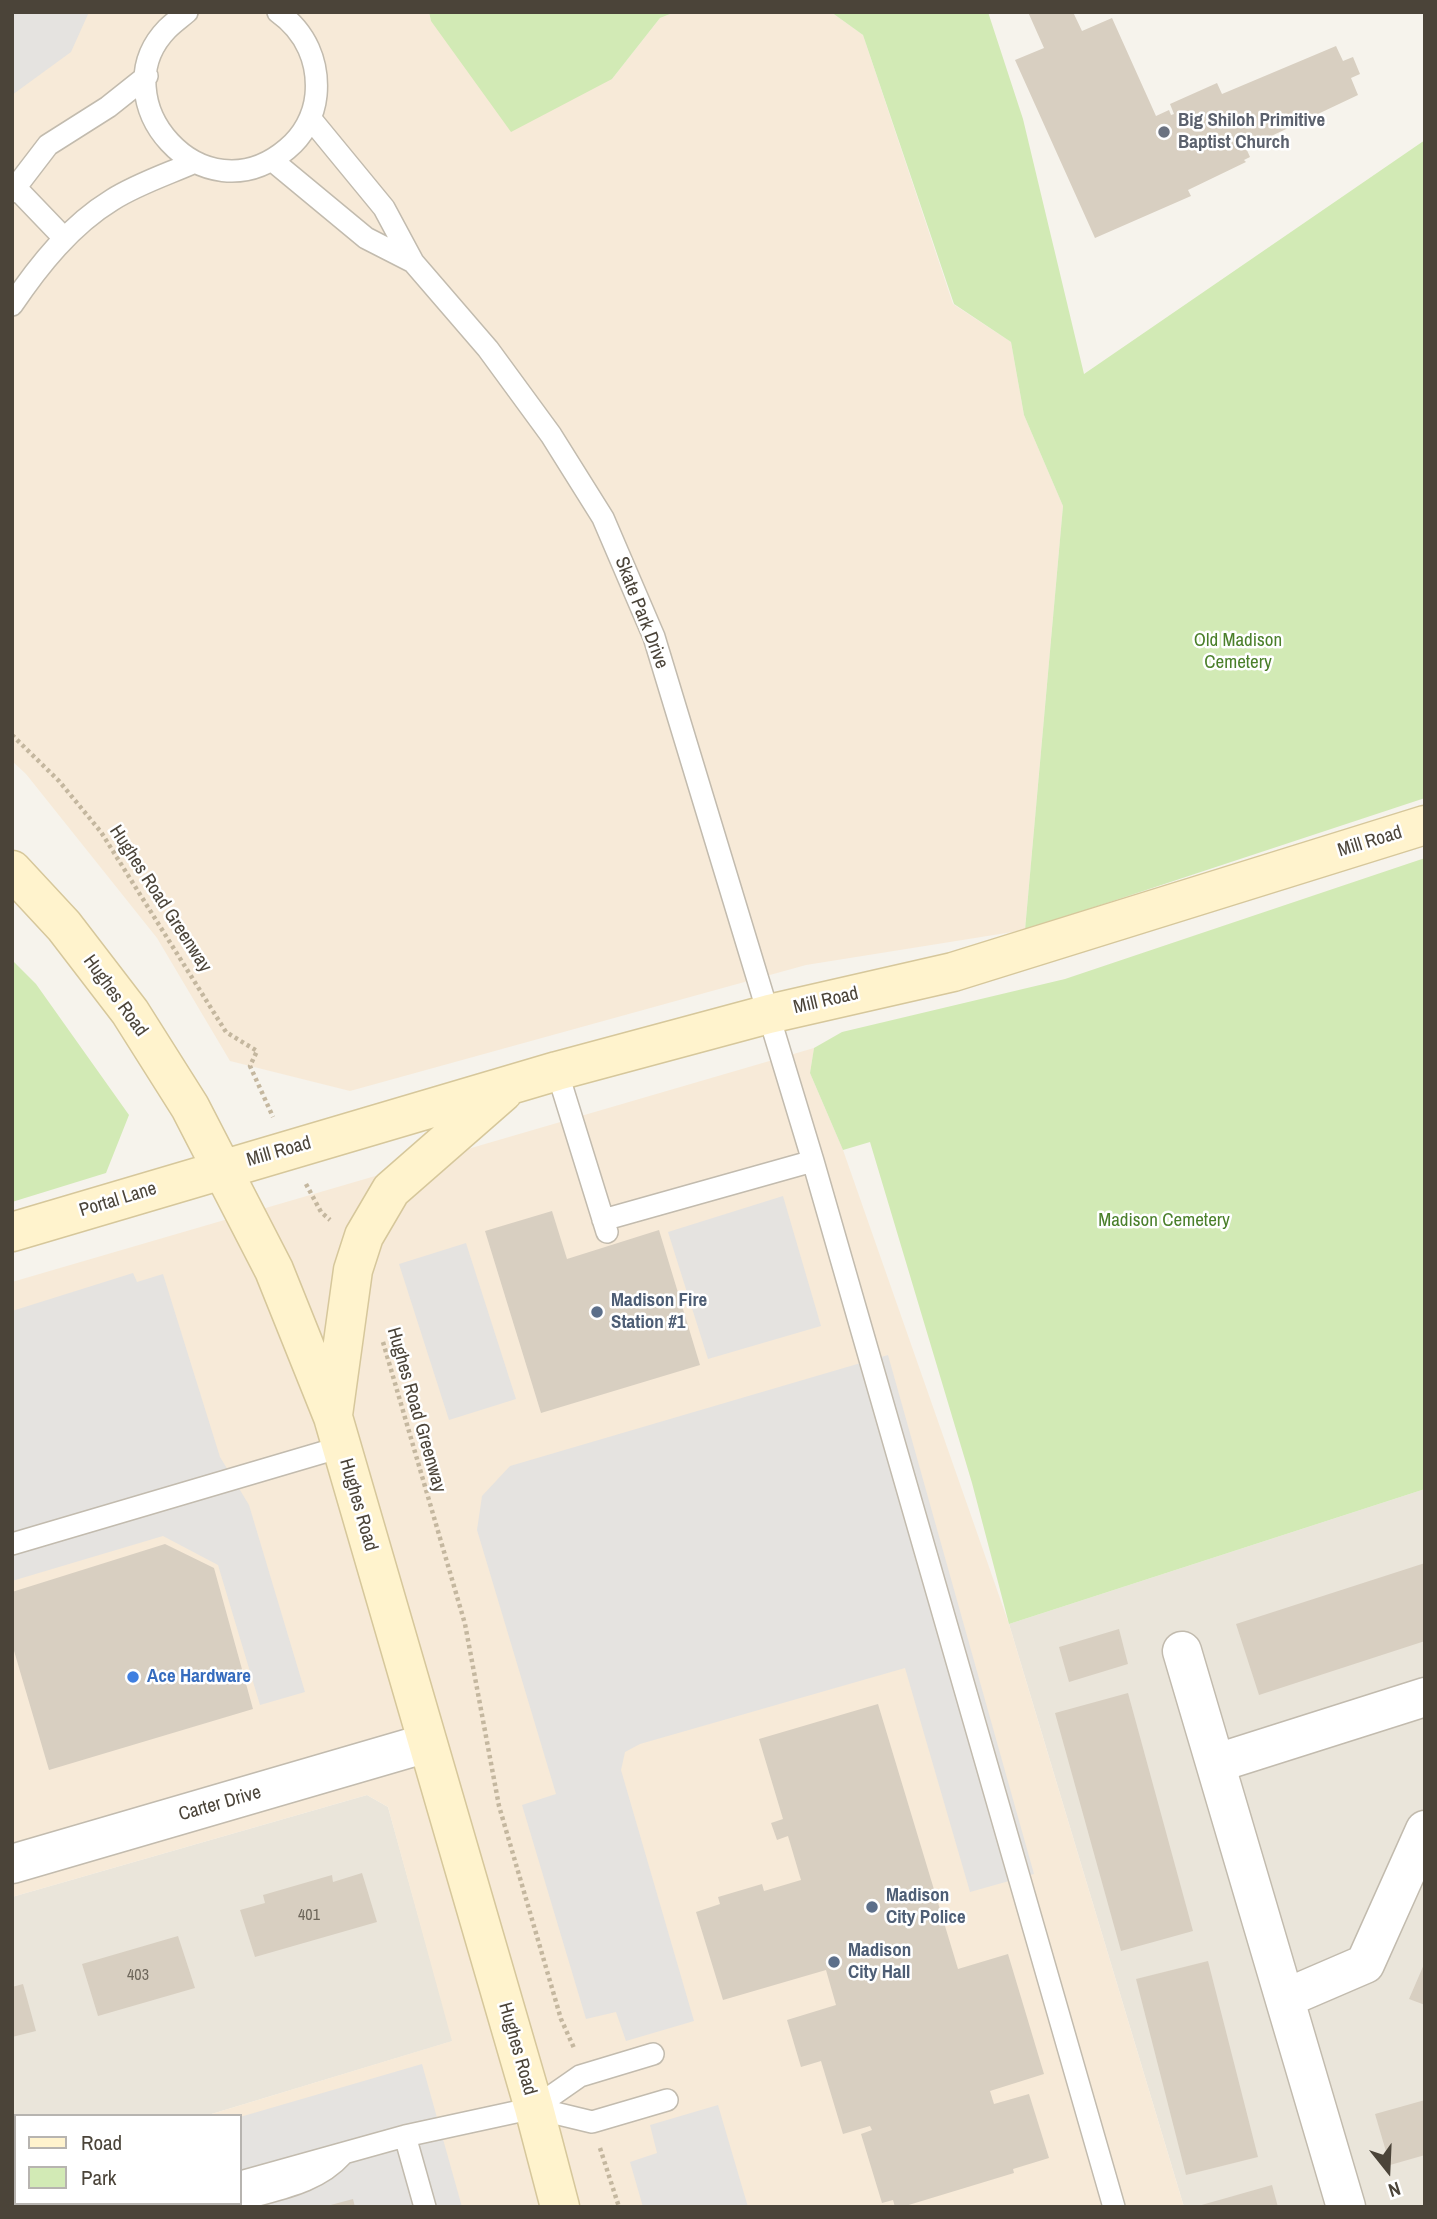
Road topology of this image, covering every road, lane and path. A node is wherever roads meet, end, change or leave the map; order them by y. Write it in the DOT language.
graph roads {
  1 [pos="187,12"];
  2 [pos="278,12"];
  3 [pos="147,76"];
  4 [pos="310,118"];
  5 [pos="273,161"];
  6 [pos="195,162"];
  7 [pos="14,190"];
  8 [pos="64,238"];
  9 [pos="413,262"];
  10 [pos="12,305"];
  11 [pos="12,735"];
  12 [pos="1425,825"];
  13 [pos="12,870"];
  14 [pos="769,1014"];
  15 [pos="557,1071"];
  16 [pos="512,1084"];
  17 [pos="287,1150"];
  18 [pos="813,1161"];
  19 [pos="224,1168"];
  20 [pos="12,1232"];
  21 [pos="363,1236"];
  22 [pos="379,1331"];
  23 [pos="337,1432"];
  24 [pos="12,1544"];
  25 [pos="1182,1651"];
  26 [pos="1425,1697"];
  27 [pos="427,1743"];
  28 [pos="1217,1763"];
  29 [pos="1425,1830"];
  30 [pos="12,1864"];
  31 [pos="1286,1997"];
  32 [pos="575,2050"];
  33 [pos="653,2054"];
  34 [pos="667,2100"];
  35 [pos="534,2108"];
  36 [pos="405,2136"];
  37 [pos="600,2149"];
  38 [pos="346,2151"];
  39 [pos="242,2181"];
  40 [pos="242,2199"];
  41 [pos="425,2207"];
  42 [pos="560,2207"];
  43 [pos="619,2207"];
  44 [pos="1114,2207"];
  45 [pos="1346,2207"];
  1 -- 3 [label="lane"];
  2 -- 4 [label="lane"];
  3 -- 6 [label="lane"];
  3 -- 7 [label="lane"];
  4 -- 5 [label="lane"];
  4 -- 9 [label="lane, Skate Park Drive"];
  5 -- 6 [label="lane"];
  5 -- 9 [label="lane, Skate Park Drive"];
  6 -- 8 [label="lane"];
  7 -- 8 [label="lane"];
  8 -- 10 [label="lane"];
  9 -- 14 [label="lane, Skate Park Drive"];
  11 -- 17 [label="path, Hughes Road Greenway"];
  12 -- 14 [label="street, Mill Road"];
  13 -- 19 [label="street, Hughes Road"];
  14 -- 15 [label="street, Mill Road"];
  14 -- 18 [label="lane, Skate Park Drive"];
  15 -- 16 [label="street, Mill Road"];
  15 -- 18 [label="lane"];
  16 -- 17 [label="street, Mill Road"];
  16 -- 21 [label="street"];
  17 -- 19 [label="street, Mill Road"];
  17 -- 21 [label="path, Hughes Road Greenway"];
  18 -- 44 [label="lane, Skate Park Drive"];
  19 -- 20 [label="street, Portal Lane"];
  19 -- 23 [label="street, Hughes Road"];
  21 -- 23 [label="street"];
  22 -- 32 [label="path, Hughes Road Greenway"];
  23 -- 24 [label="lane"];
  23 -- 27 [label="street, Hughes Road"];
  25 -- 28 [label="street"];
  26 -- 28 [label="street"];
  27 -- 30 [label="street, Carter Drive"];
  27 -- 35 [label="street, Hughes Road"];
  28 -- 31 [label="street"];
  29 -- 31 [label="street"];
  31 -- 45 [label="street"];
  33 -- 35 [label="lane"];
  34 -- 35 [label="lane"];
  35 -- 36 [label="lane"];
  35 -- 42 [label="street, Hughes Road"];
  36 -- 38 [label="lane"];
  36 -- 41 [label="lane"];
  37 -- 43 [label="path"];
  38 -- 39 [label="lane"];
  38 -- 40 [label="lane"];
}
